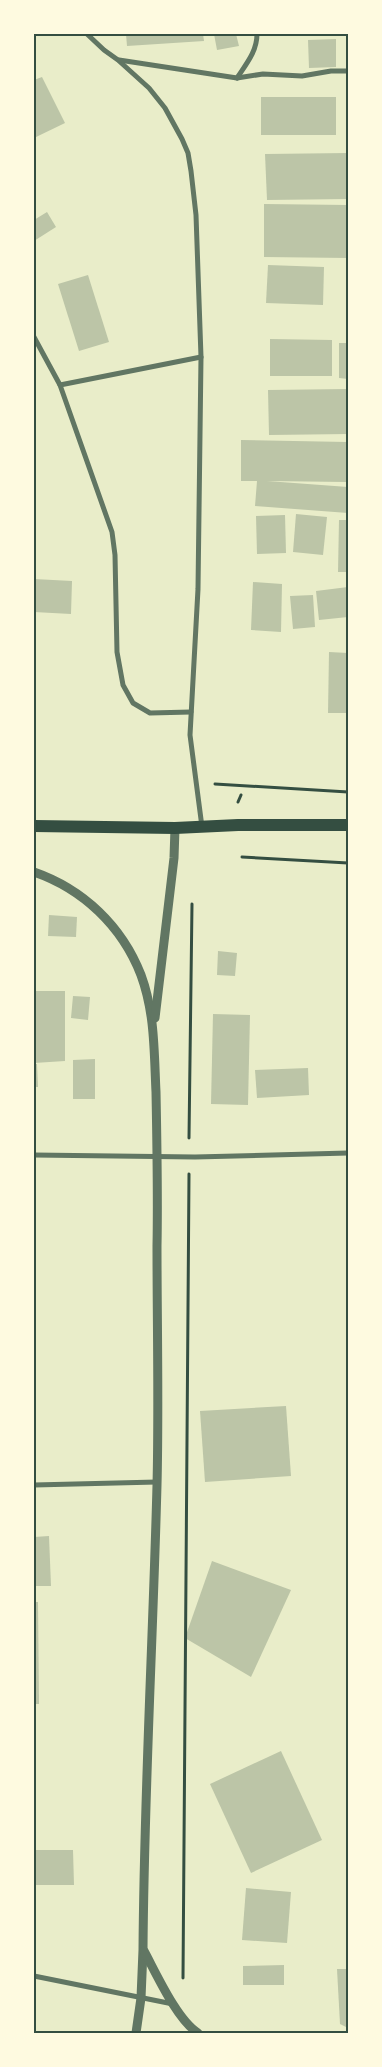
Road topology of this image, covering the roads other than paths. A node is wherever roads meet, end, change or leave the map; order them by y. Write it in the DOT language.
graph roads {
  1 [pos="86,34"];
  2 [pos="257,34"];
  3 [pos="118,60"];
  4 [pos="348,70"];
  5 [pos="237,78"];
  6 [pos="34,337"];
  7 [pos="200,357"];
  8 [pos="60,385"];
  9 [pos="191,712"];
  10 [pos="348,825"];
  11 [pos="34,826"];
  12 [pos="202,827"];
  13 [pos="175,828"];
  14 [pos="34,872"];
  15 [pos="154,1031"];
  16 [pos="348,1153"];
  17 [pos="34,1155"];
  18 [pos="158,1156"];
  19 [pos="157,1482"];
  20 [pos="34,1485"];
  21 [pos="144,1950"];
  22 [pos="34,1976"];
  23 [pos="141,1998"];
  24 [pos="174,2004"];
  25 [pos="136,2033"];
  26 [pos="198,2033"];
  1 -- 3 [label="street"];
  2 -- 5 [label="street"];
  3 -- 5 [label="street"];
  3 -- 7 [label="street"];
  4 -- 5 [label="street"];
  6 -- 8 [label="street"];
  7 -- 8 [label="street"];
  7 -- 9 [label="street"];
  8 -- 9 [label="street"];
  9 -- 12 [label="street"];
  10 -- 12 [label="main road"];
  11 -- 13 [label="main road"];
  12 -- 13 [label="main road"];
  13 -- 15 [label="street"];
  14 -- 15 [label="street"];
  15 -- 18 [label="street"];
  16 -- 18 [label="street"];
  17 -- 18 [label="street"];
  18 -- 19 [label="street"];
  19 -- 20 [label="street"];
  19 -- 21 [label="street"];
  21 -- 23 [label="street"];
  21 -- 24 [label="street"];
  22 -- 23 [label="street"];
  23 -- 24 [label="street"];
  23 -- 25 [label="street"];
  24 -- 26 [label="street"];
}
